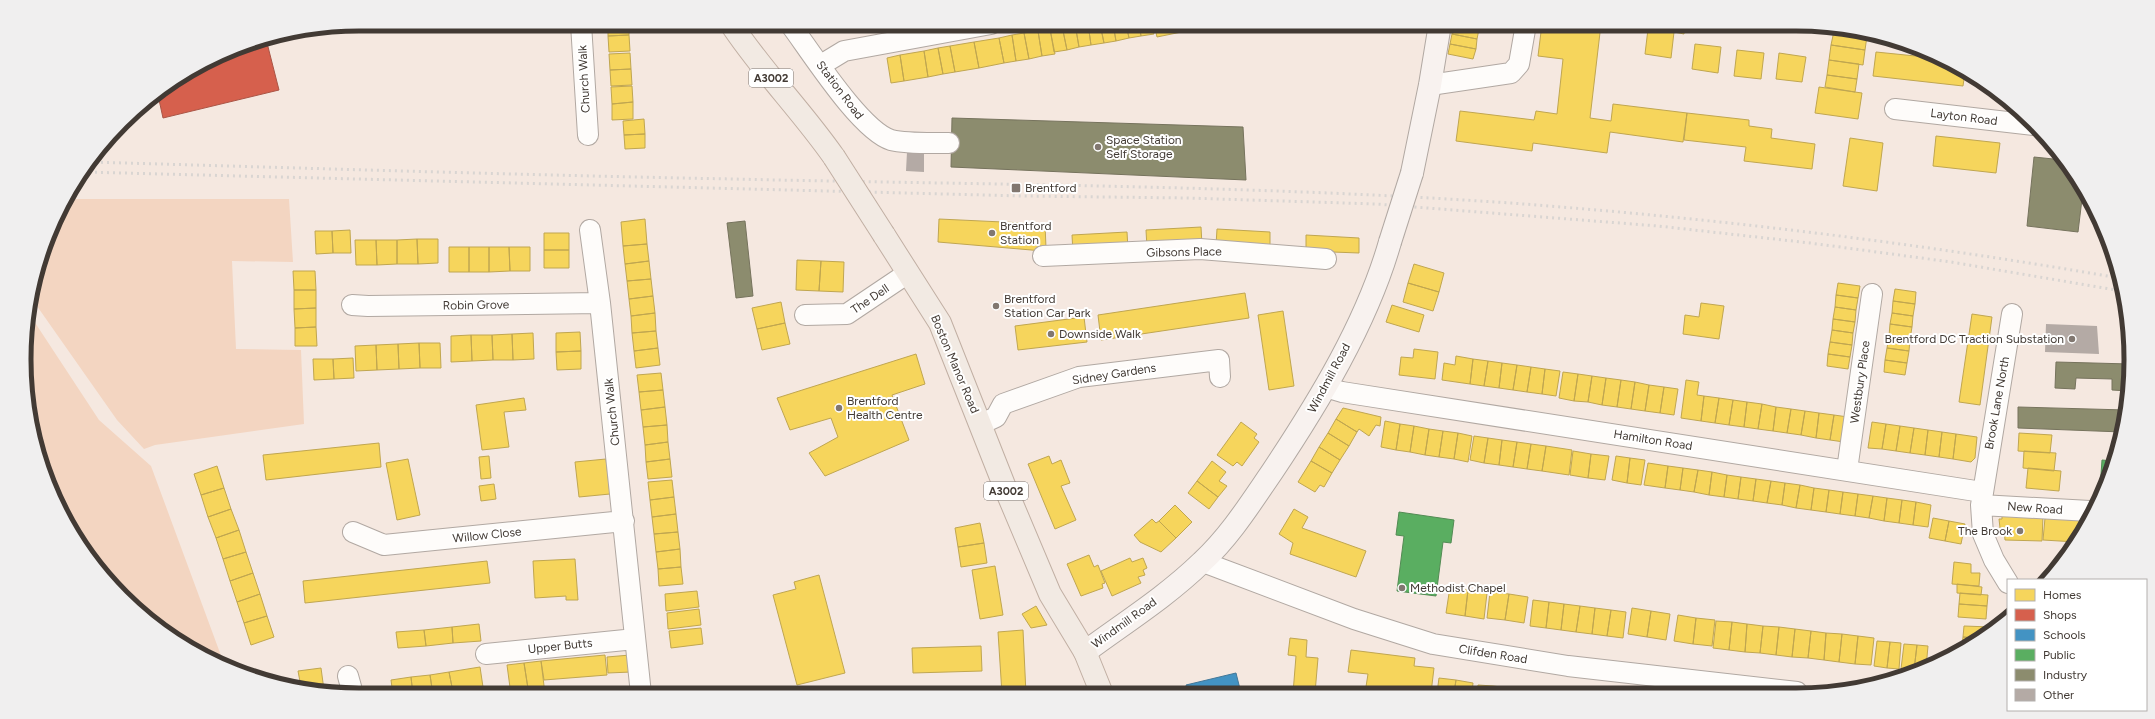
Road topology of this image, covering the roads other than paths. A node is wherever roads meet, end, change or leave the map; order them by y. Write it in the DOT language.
graph roads {
  1 [pos="581,31"];
  2 [pos="736,31"];
  3 [pos="795,31"];
  4 [pos="953,31"];
  5 [pos="1439,31"];
  6 [pos="1525,31"];
  7 [pos="821,65"];
  8 [pos="1430,85"];
  9 [pos="1895,109"];
  10 [pos="2022,121"];
  11 [pos="588,135"];
  12 [pos="949,143"];
  13 [pos="590,230"];
  14 [pos="1043,256"];
  15 [pos="1326,259"];
  16 [pos="908,273"];
  17 [pos="1872,294"];
  18 [pos="600,303"];
  19 [pos="352,305"];
  20 [pos="2012,314"];
  21 [pos="805,315"];
  22 [pos="1220,377"];
  23 [pos="1325,387"];
  24 [pos="981,424"];
  25 [pos="1847,470"];
  26 [pos="1981,498"];
  27 [pos="2087,512"];
  28 [pos="624,521"];
  29 [pos="353,532"];
  30 [pos="1202,562"];
  31 [pos="2007,581"];
  32 [pos="635,639"];
  33 [pos="1085,652"];
  34 [pos="486,654"];
  35 [pos="640,688"];
  36 [pos="1100,688"];
  37 [pos="1762,688"];
  1 -- 11 [label="street, Church Walk"];
  2 -- 16 [label="main road, Boston Manor Road / A3002, bridge"];
  3 -- 7 [label="street, Station Road"];
  4 -- 7 [label="street"];
  5 -- 8 [label="main road, Windmill Road"];
  6 -- 8 [label="street"];
  7 -- 12 [label="street, Station Road"];
  8 -- 23 [label="main road, Windmill Road, bridge"];
  9 -- 10 [label="street, Layton Road"];
  13 -- 18 [label="street, Church Walk"];
  14 -- 15 [label="street, Gibsons Place"];
  16 -- 21 [label="street, The Dell"];
  16 -- 24 [label="main road, Boston Manor Road / A3002"];
  17 -- 25 [label="street, Westbury Place"];
  18 -- 19 [label="street, Robin Grove"];
  18 -- 28 [label="street, Church Walk"];
  20 -- 26 [label="street, Brook Lane North"];
  22 -- 24 [label="street, Sidney Gardens"];
  23 -- 25 [label="street, Hamilton Road"];
  23 -- 30 [label="main road, Windmill Road"];
  24 -- 33 [label="main road, Boston Manor Road / A3002"];
  25 -- 26 [label="street, Hamilton Road"];
  26 -- 27 [label="street, New Road"];
  26 -- 31 [label="street, Brook Lane North"];
  28 -- 29 [label="street, Willow Close"];
  28 -- 32 [label="street, Church Walk"];
  30 -- 33 [label="main road, Windmill Road"];
  30 -- 37 [label="street, Clifden Road"];
  32 -- 34 [label="street, Upper Butts"];
  32 -- 35 [label="street"];
  33 -- 36 [label="main road, Boston Manor Road / A3002"];
}
